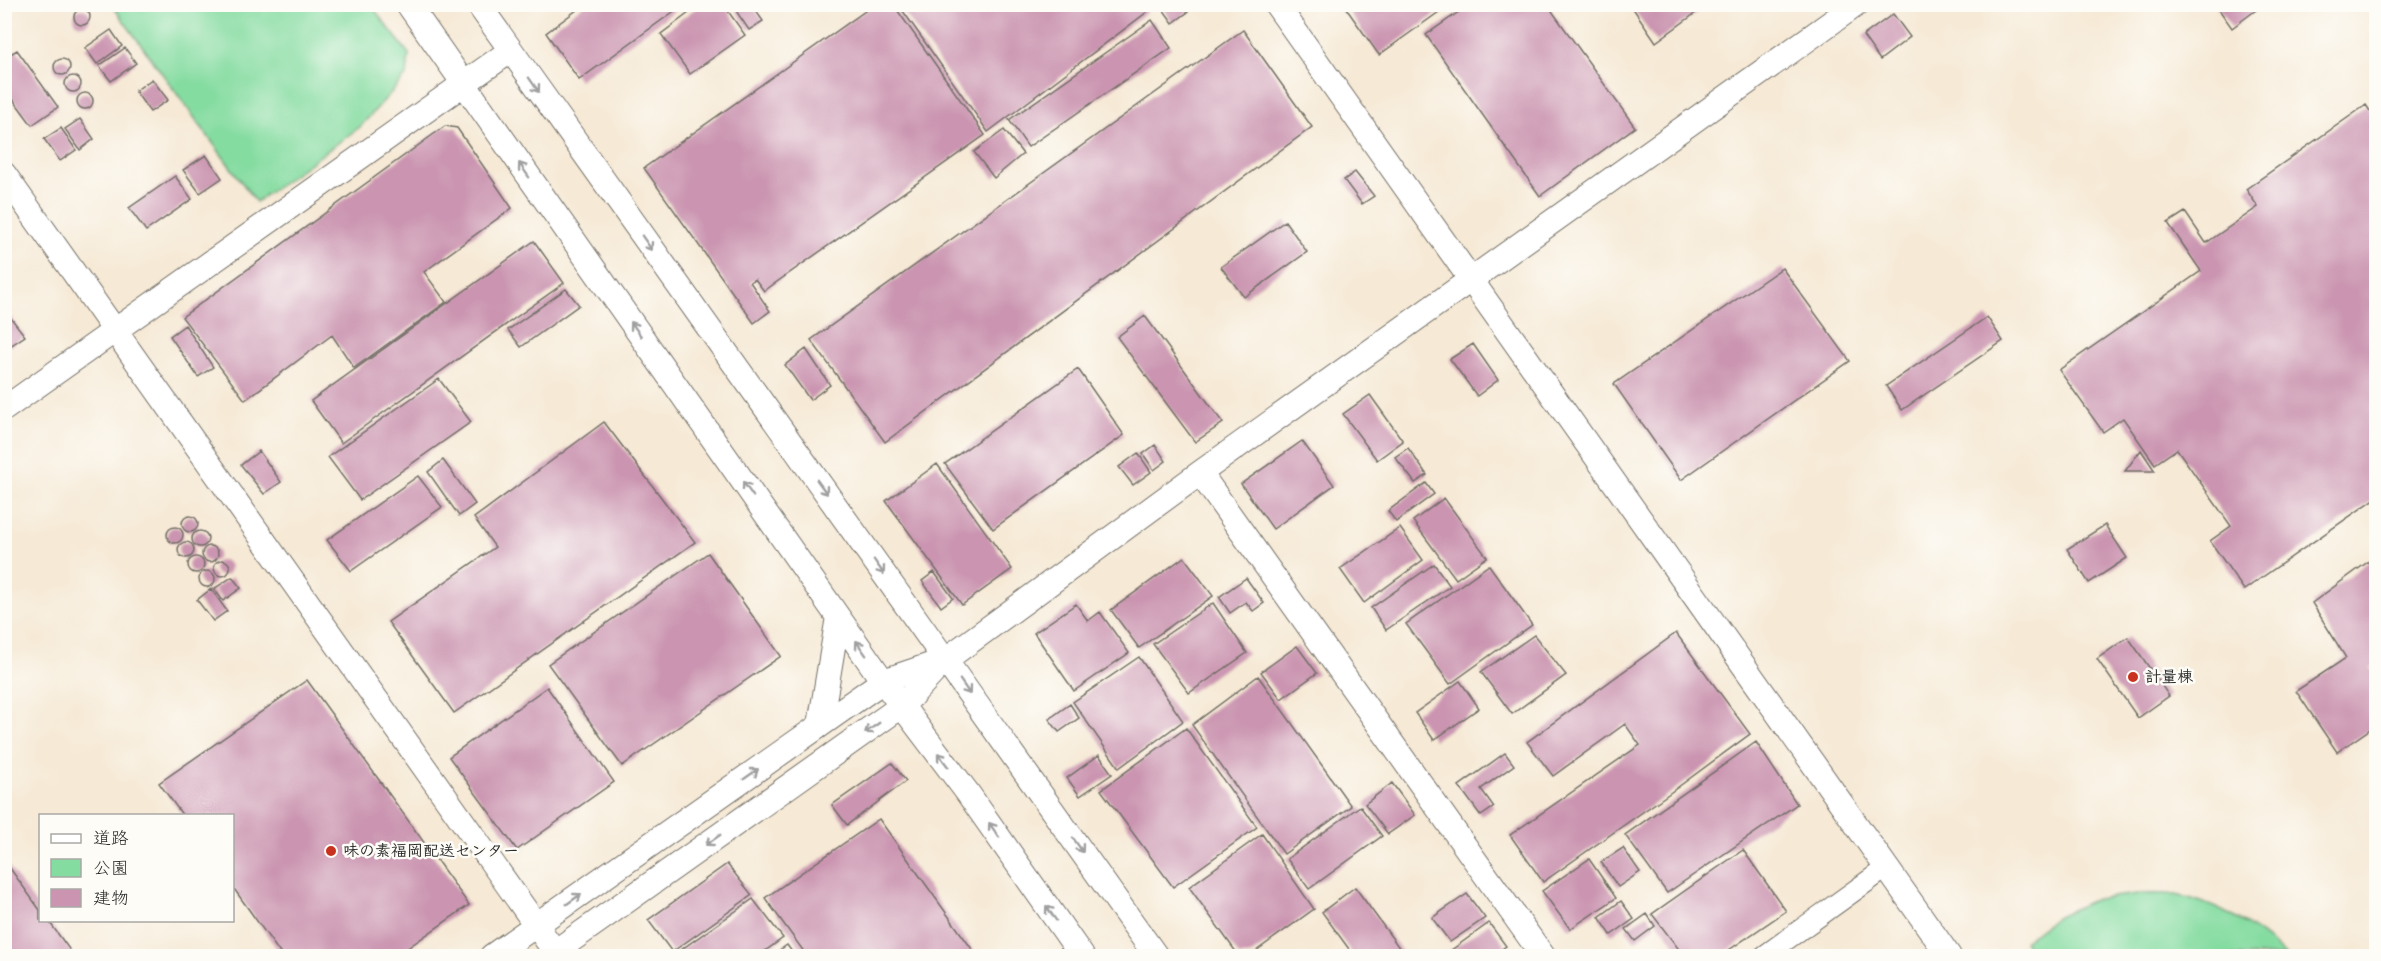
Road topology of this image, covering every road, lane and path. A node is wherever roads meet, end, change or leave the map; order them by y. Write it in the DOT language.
graph roads {
  1 [pos="408,4"];
  2 [pos="478,4"];
  3 [pos="1275,4"];
  4 [pos="1857,4"];
  5 [pos="510,51"];
  6 [pos="464,84"];
  7 [pos="4,174"];
  8 [pos="1472,279"];
  9 [pos="115,330"];
  10 [pos="4,409"];
  11 [pos="1200,473"];
  12 [pos="838,617"];
  13 [pos="945,660"];
  14 [pos="884,681"];
  15 [pos="903,705"];
  16 [pos="820,725"];
  17 [pos="1886,868"];
  18 [pos="535,926"];
  19 [pos="554,955"];
  20 [pos="492,957"];
  21 [pos="1082,957"];
  22 [pos="1156,957"];
  23 [pos="1543,957"];
  24 [pos="1764,957"];
  25 [pos="1949,957"];
  1 -- 6 [label="street"];
  2 -- 5 [label="street"];
  3 -- 8 [label="street"];
  4 -- 8 [label="street"];
  5 -- 6 [label="street"];
  5 -- 13 [label="street, one-way"];
  6 -- 9 [label="street"];
  12 -- 6 [label="street, one-way"];
  7 -- 9 [label="street"];
  8 -- 11 [label="street"];
  8 -- 17 [label="street"];
  9 -- 10 [label="street"];
  9 -- 18 [label="street"];
  11 -- 13 [label="street"];
  11 -- 23 [label="street"];
  14 -- 12 [label="street, one-way"];
  12 -- 16 [label="street"];
  13 -- 14 [label="street"];
  13 -- 15 [label="street"];
  13 -- 22 [label="street, one-way"];
  14 -- 15 [label="street"];
  14 -- 16 [label="street"];
  15 -- 19 [label="street, one-way"];
  21 -- 15 [label="street, one-way"];
  18 -- 16 [label="street, one-way"];
  17 -- 24 [label="street"];
  17 -- 25 [label="street"];
  18 -- 19 [label="street"];
  18 -- 20 [label="street"];
}
